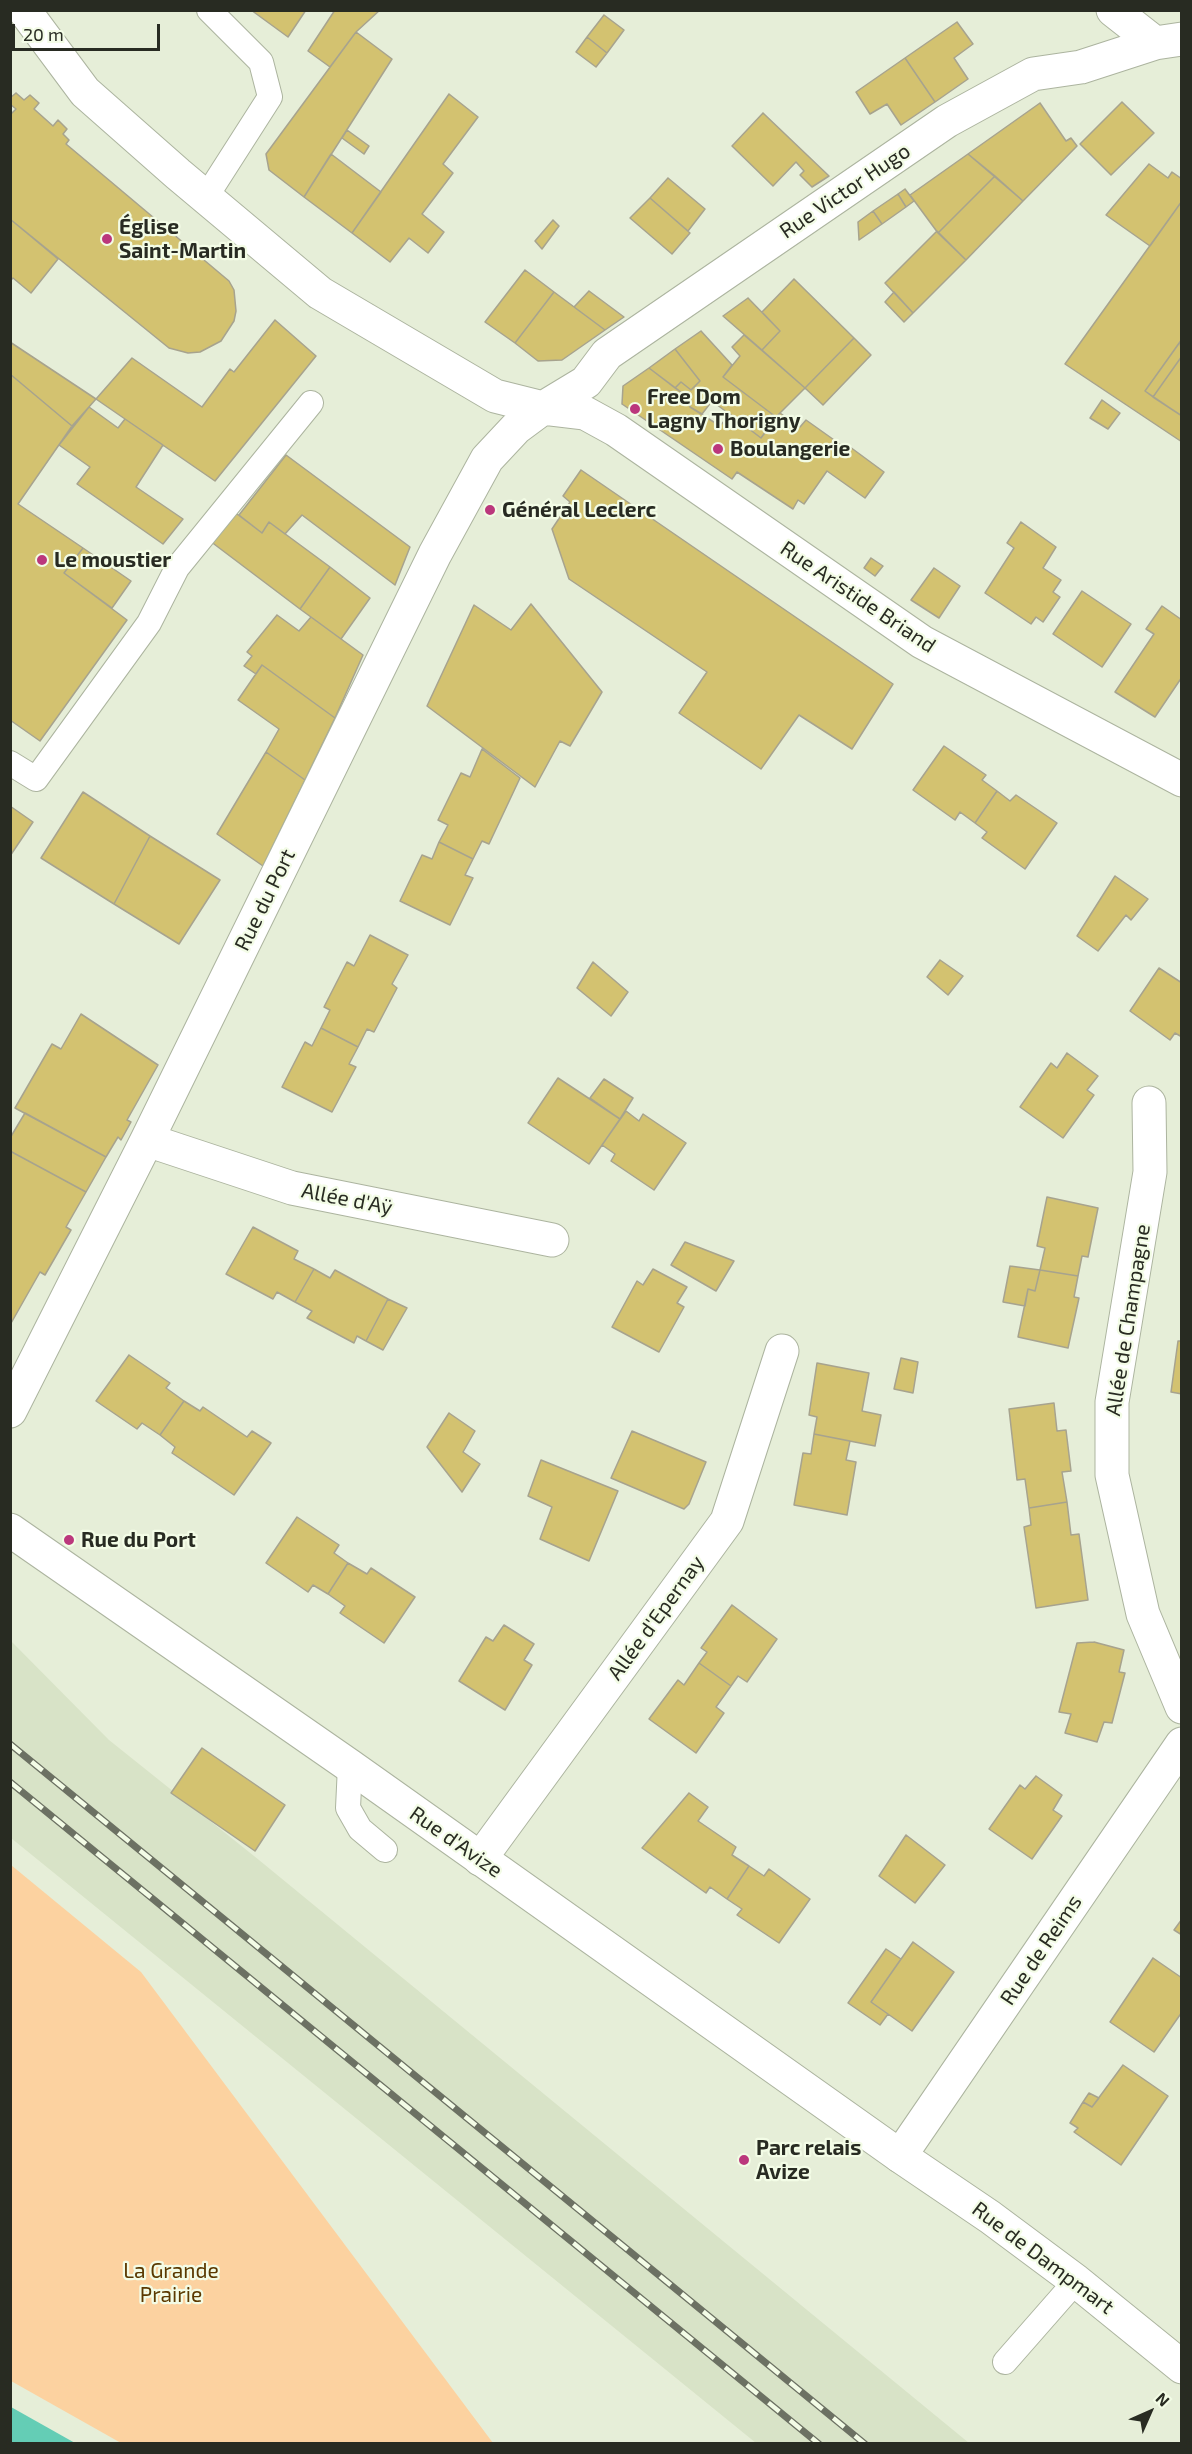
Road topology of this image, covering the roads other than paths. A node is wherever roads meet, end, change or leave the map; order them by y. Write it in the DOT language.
graph roads {
  1 [pos="24,10"];
  2 [pos="209,10"];
  3 [pos="1113,10"];
  4 [pos="1168,41"];
  5 [pos="206,197"];
  6 [pos="311,403"];
  7 [pos="543,408"];
  8 [pos="10,763"];
  9 [pos="1182,780"];
  10 [pos="1149,1103"];
  11 [pos="147,1140"];
  12 [pos="552,1240"];
  13 [pos="782,1351"];
  14 [pos="10,1411"];
  15 [pos="10,1530"];
  16 [pos="1182,1707"];
  17 [pos="1182,1744"];
  18 [pos="350,1766"];
  19 [pos="385,1850"];
  20 [pos="480,1859"];
  21 [pos="900,2156"];
  22 [pos="1076,2281"];
  23 [pos="1005,2362"];
  24 [pos="1182,2367"];
  1 -- 5 [label="street, Rue Aristide Briand"];
  2 -- 5 [label="lane"];
  3 -- 4 [label="street"];
  4 -- 7 [label="street, Rue Victor Hugo"];
  5 -- 7 [label="street, Rue Aristide Briand"];
  6 -- 8 [label="lane"];
  7 -- 9 [label="street, Rue Aristide Briand"];
  7 -- 11 [label="street, Rue du Port"];
  10 -- 16 [label="street, Allée de Champagne"];
  11 -- 12 [label="street, Allée d'Aÿ"];
  11 -- 14 [label="street, Rue du Port"];
  13 -- 20 [label="street, Allée d'Epernay"];
  15 -- 18 [label="street, Rue d'Avize"];
  17 -- 21 [label="street, Rue de Reims"];
  18 -- 19 [label="lane"];
  18 -- 20 [label="street, Rue d'Avize"];
  20 -- 21 [label="street, Rue d'Avize"];
  21 -- 22 [label="street, Rue de Dampmart"];
  22 -- 23 [label="lane"];
  22 -- 24 [label="street, Rue de Dampmart"];
}
